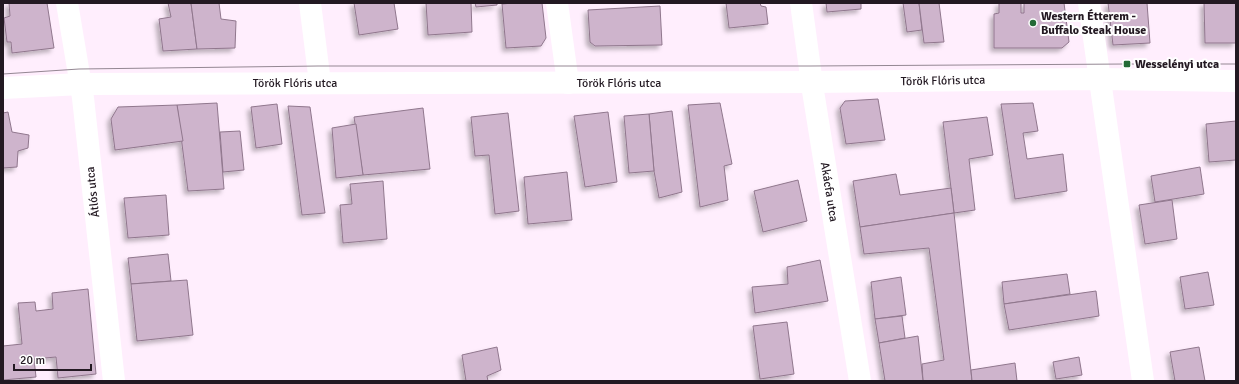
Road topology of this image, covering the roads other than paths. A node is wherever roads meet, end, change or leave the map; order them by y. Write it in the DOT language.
graph roads {
  1 [pos="66,3"];
  2 [pos="310,3"];
  3 [pos="557,3"];
  4 [pos="801,3"];
  5 [pos="1089,3"];
  6 [pos="1100,79"];
  7 [pos="1236,81"];
  8 [pos="811,82"];
  9 [pos="320,83"];
  10 [pos="568,83"];
  11 [pos="81,84"];
  12 [pos="3,88"];
  13 [pos="114,381"];
  14 [pos="860,381"];
  15 [pos="1143,381"];
  1 -- 11 [label="street, Átlós utca"];
  2 -- 9 [label="street"];
  3 -- 10 [label="street"];
  4 -- 8 [label="street, Akácfa utca"];
  5 -- 6 [label="street"];
  6 -- 7 [label="street, Török Flóris utca"];
  6 -- 8 [label="street, Török Flóris utca"];
  6 -- 15 [label="street"];
  8 -- 10 [label="street, Török Flóris utca"];
  8 -- 14 [label="street, Akácfa utca"];
  9 -- 10 [label="street, Török Flóris utca"];
  9 -- 11 [label="street, Török Flóris utca"];
  11 -- 12 [label="street, Török Flóris utca"];
  11 -- 13 [label="street, Átlós utca"];
}
